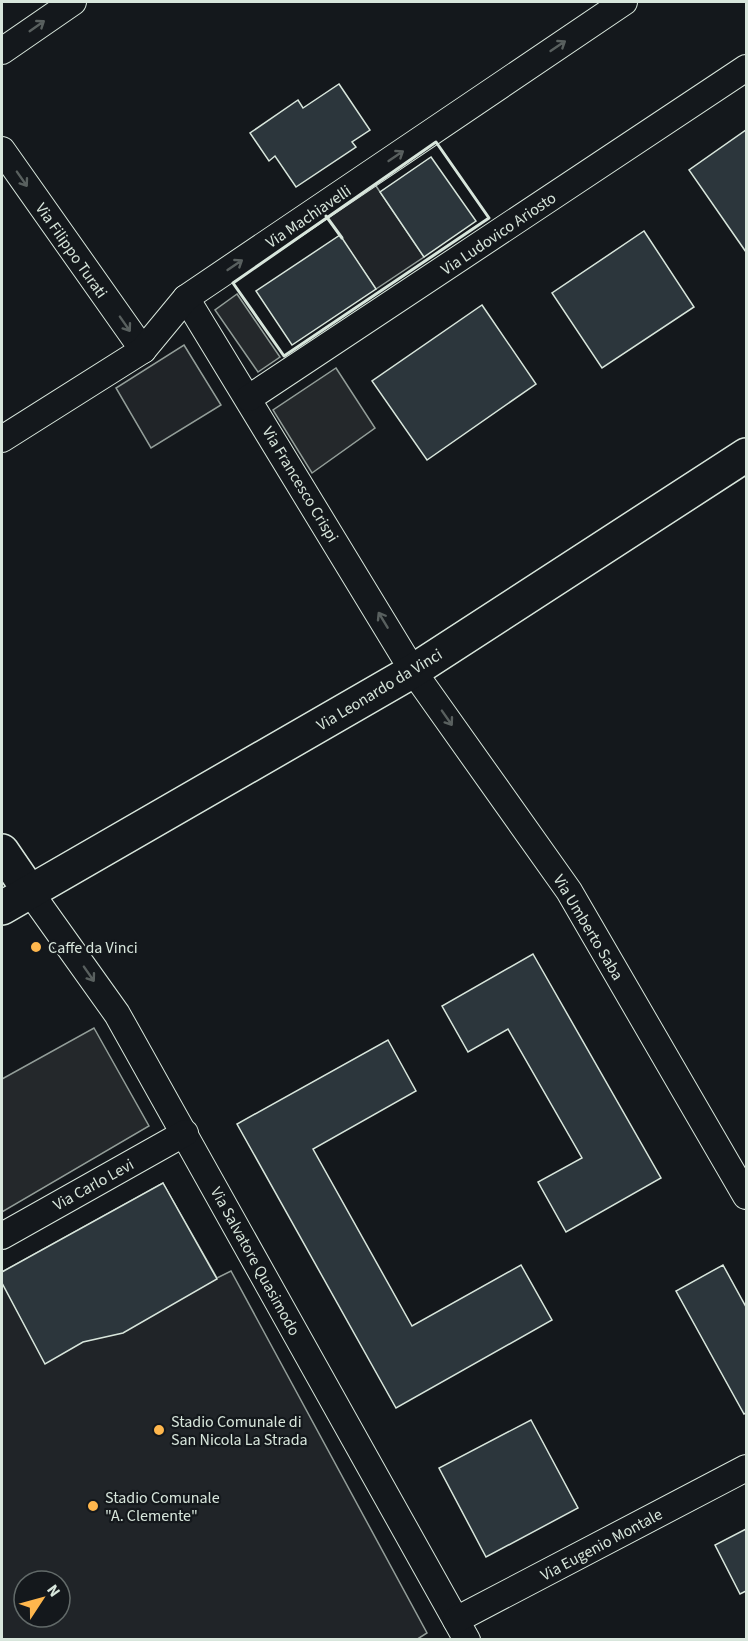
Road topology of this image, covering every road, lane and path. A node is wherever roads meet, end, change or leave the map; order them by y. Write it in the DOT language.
graph roads {
  1 [pos="73,2"];
  2 [pos="624,2"];
  3 [pos="2,51"];
  4 [pos="747,68"];
  5 [pos="2,150"];
  6 [pos="186,298"];
  7 [pos="143,350"];
  8 [pos="249,398"];
  9 [pos="5,430"];
  10 [pos="747,455"];
  11 [pos="413,670"];
  12 [pos="2,851"];
  13 [pos="30,892"];
  14 [pos="2,908"];
  15 [pos="185,1133"];
  16 [pos="747,1196"];
  17 [pos="2,1236"];
  18 [pos="747,1468"];
  19 [pos="461,1630"];
  3 -- 1 [label="street, one-way"];
  6 -- 2 [label="street, Via Machiavelli, one-way"];
  4 -- 8 [label="street, Via Ludovico Ariosto"];
  5 -- 7 [label="street, Via Filippo Turati, one-way"];
  6 -- 7 [label="street, Via Machiavelli"];
  6 -- 8 [label="street, Via Francesco Crispi"];
  7 -- 9 [label="street, Via Machiavelli"];
  11 -- 8 [label="street, Via Francesco Crispi, one-way"];
  10 -- 11 [label="street, Via Leonardo da Vinci"];
  11 -- 13 [label="street, Via Leonardo da Vinci"];
  11 -- 16 [label="street, Via Umberto Saba, one-way"];
  12 -- 13 [label="street"];
  13 -- 14 [label="street, Via Leonardo da Vinci"];
  13 -- 15 [label="street, Via Salvatore Quasimodo, one-way"];
  15 -- 17 [label="street, Via Carlo Levi"];
  15 -- 19 [label="street, Via Salvatore Quasimodo"];
  18 -- 19 [label="street, Via Eugenio Montale"];
}
